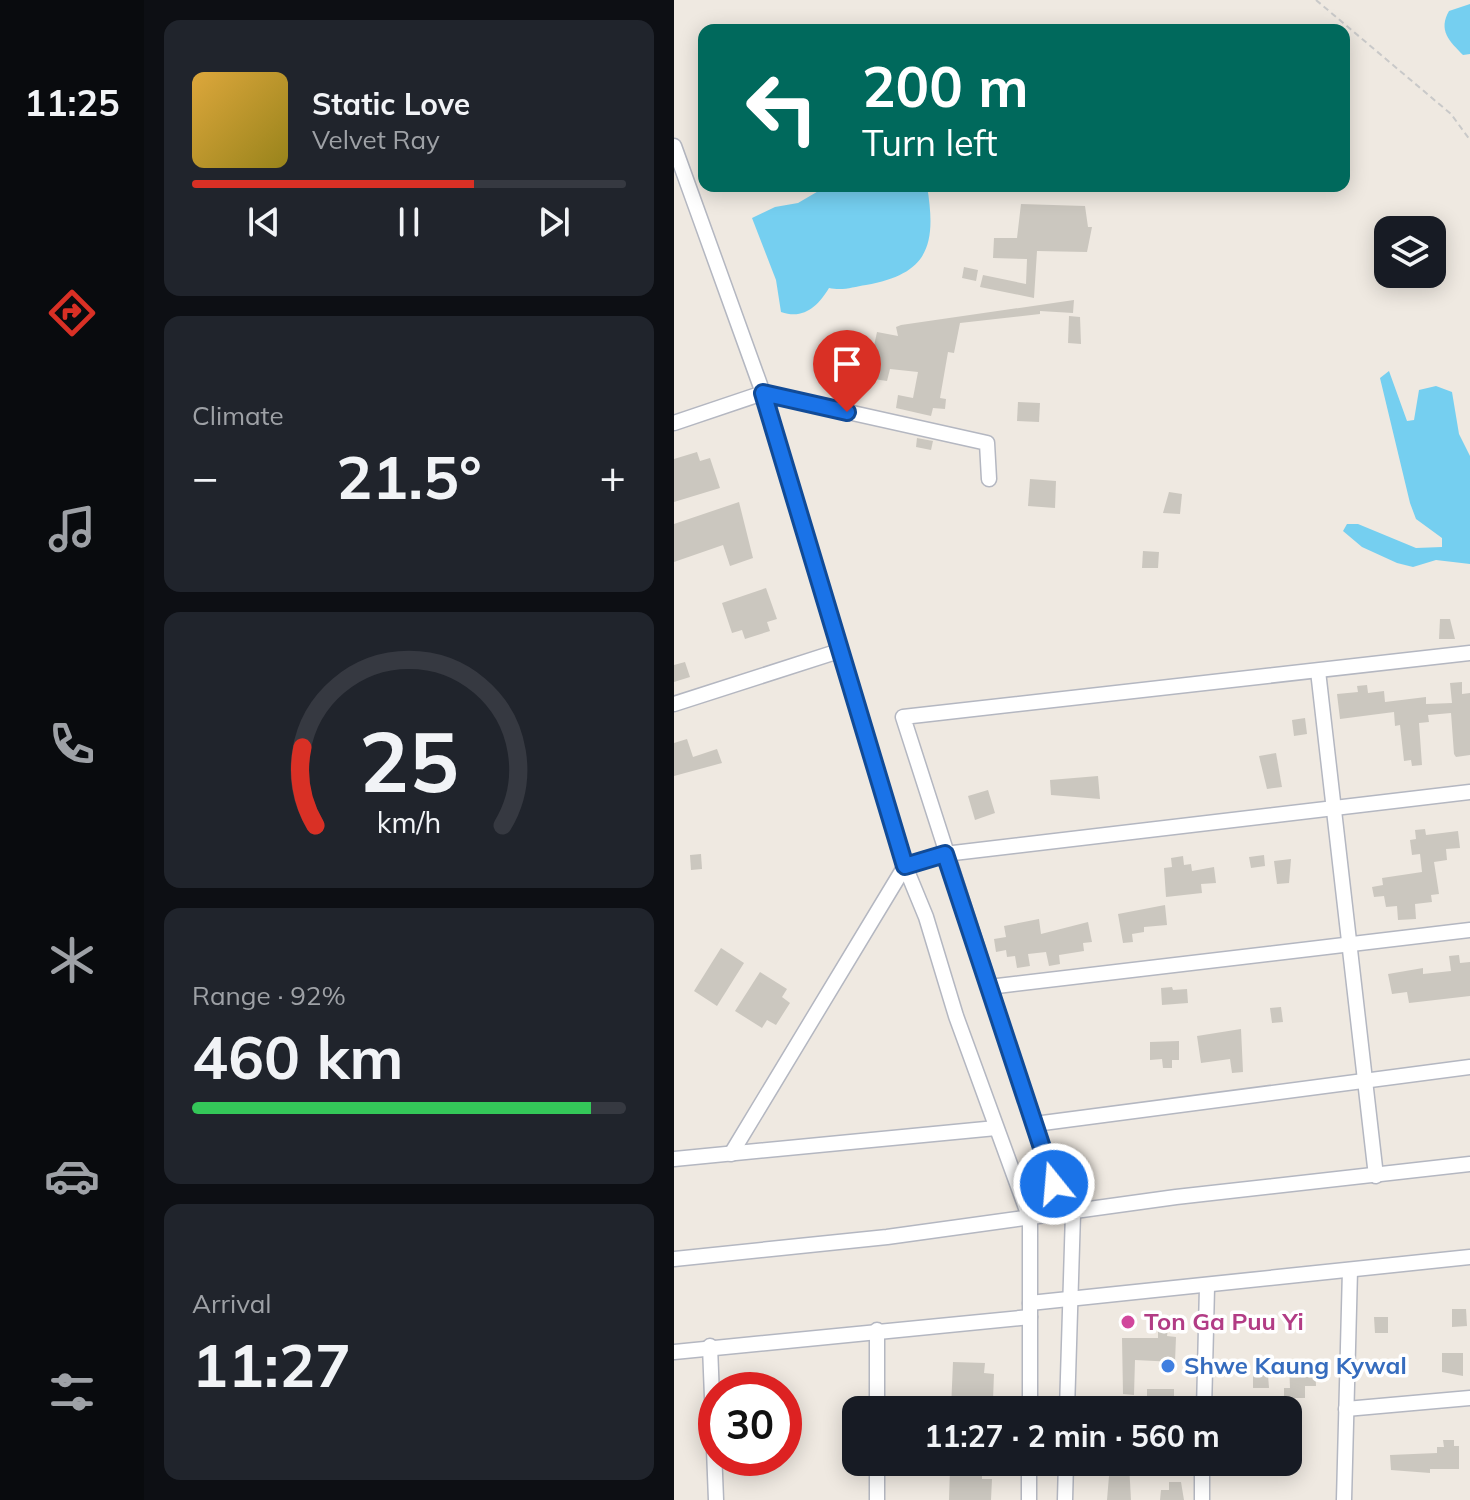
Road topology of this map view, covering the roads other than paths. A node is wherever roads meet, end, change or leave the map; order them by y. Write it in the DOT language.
graph roads {
  1 [pos="674,146"];
  2 [pos="763,393"];
  3 [pos="674,423"];
  4 [pos="989,479"];
  5 [pos="839,651"];
  6 [pos="1470,653"];
  7 [pos="1318,671"];
  8 [pos="674,704"];
  9 [pos="1470,792"];
  10 [pos="1334,807"];
  11 [pos="945,854"];
  12 [pos="905,866"];
  13 [pos="1470,930"];
  14 [pos="1352,943"];
  15 [pos="989,987"];
  16 [pos="1470,1067"];
  17 [pos="1367,1079"];
  18 [pos="1035,1124"];
  19 [pos="996,1128"];
  20 [pos="731,1154"];
  21 [pos="674,1159"];
  22 [pos="1470,1164"];
  23 [pos="1376,1176"];
  24 [pos="1068,1214"];
  25 [pos="1030,1219"];
  26 [pos="1470,1257"];
  27 [pos="674,1259"];
  28 [pos="1350,1270"];
  29 [pos="1207,1287"];
  30 [pos="1069,1301"];
  31 [pos="1030,1310"];
  32 [pos="877,1330"];
  33 [pos="710,1346"];
  34 [pos="674,1352"];
  35 [pos="877,1396"];
  36 [pos="1030,1396"];
  37 [pos="1067,1396"];
  38 [pos="1204,1396"];
  39 [pos="1470,1398"];
  40 [pos="1346,1409"];
  41 [pos="877,1476"];
  42 [pos="1029,1476"];
  43 [pos="1066,1476"];
  44 [pos="1202,1476"];
  45 [pos="716,1500"];
  46 [pos="877,1500"];
  47 [pos="1029,1500"];
  48 [pos="1065,1500"];
  49 [pos="1202,1500"];
  50 [pos="1344,1500"];
  1 -- 2 [label="street"];
  2 -- 3 [label="street"];
  2 -- 4 [label="street"];
  2 -- 5 [label="street"];
  5 -- 8 [label="street"];
  5 -- 12 [label="street"];
  6 -- 7 [label="street"];
  7 -- 10 [label="street"];
  7 -- 11 [label="street"];
  9 -- 10 [label="street"];
  10 -- 11 [label="street"];
  10 -- 14 [label="street"];
  11 -- 12 [label="street"];
  11 -- 15 [label="street"];
  12 -- 19 [label="street"];
  12 -- 20 [label="street"];
  13 -- 14 [label="street"];
  14 -- 15 [label="street"];
  14 -- 17 [label="street"];
  15 -- 18 [label="street"];
  16 -- 17 [label="street"];
  17 -- 18 [label="street"];
  17 -- 23 [label="street"];
  18 -- 24 [label="street"];
  19 -- 20 [label="street"];
  19 -- 25 [label="street"];
  20 -- 21 [label="street"];
  22 -- 23 [label="street"];
  23 -- 24 [label="street"];
  24 -- 25 [label="street"];
  24 -- 30 [label="street"];
  25 -- 27 [label="street"];
  25 -- 31 [label="street"];
  26 -- 28 [label="street"];
  28 -- 29 [label="street"];
  28 -- 40 [label="street"];
  29 -- 30 [label="street"];
  29 -- 38 [label="street"];
  30 -- 31 [label="street"];
  30 -- 37 [label="street"];
  31 -- 32 [label="street"];
  31 -- 36 [label="street"];
  32 -- 33 [label="street"];
  32 -- 35 [label="street"];
  33 -- 34 [label="street"];
  33 -- 45 [label="street"];
  39 -- 40 [label="street"];
  40 -- 50 [label="street"];
  41 -- 46 [label="street"];
  42 -- 47 [label="street"];
  43 -- 48 [label="street"];
  44 -- 49 [label="street"];
}
